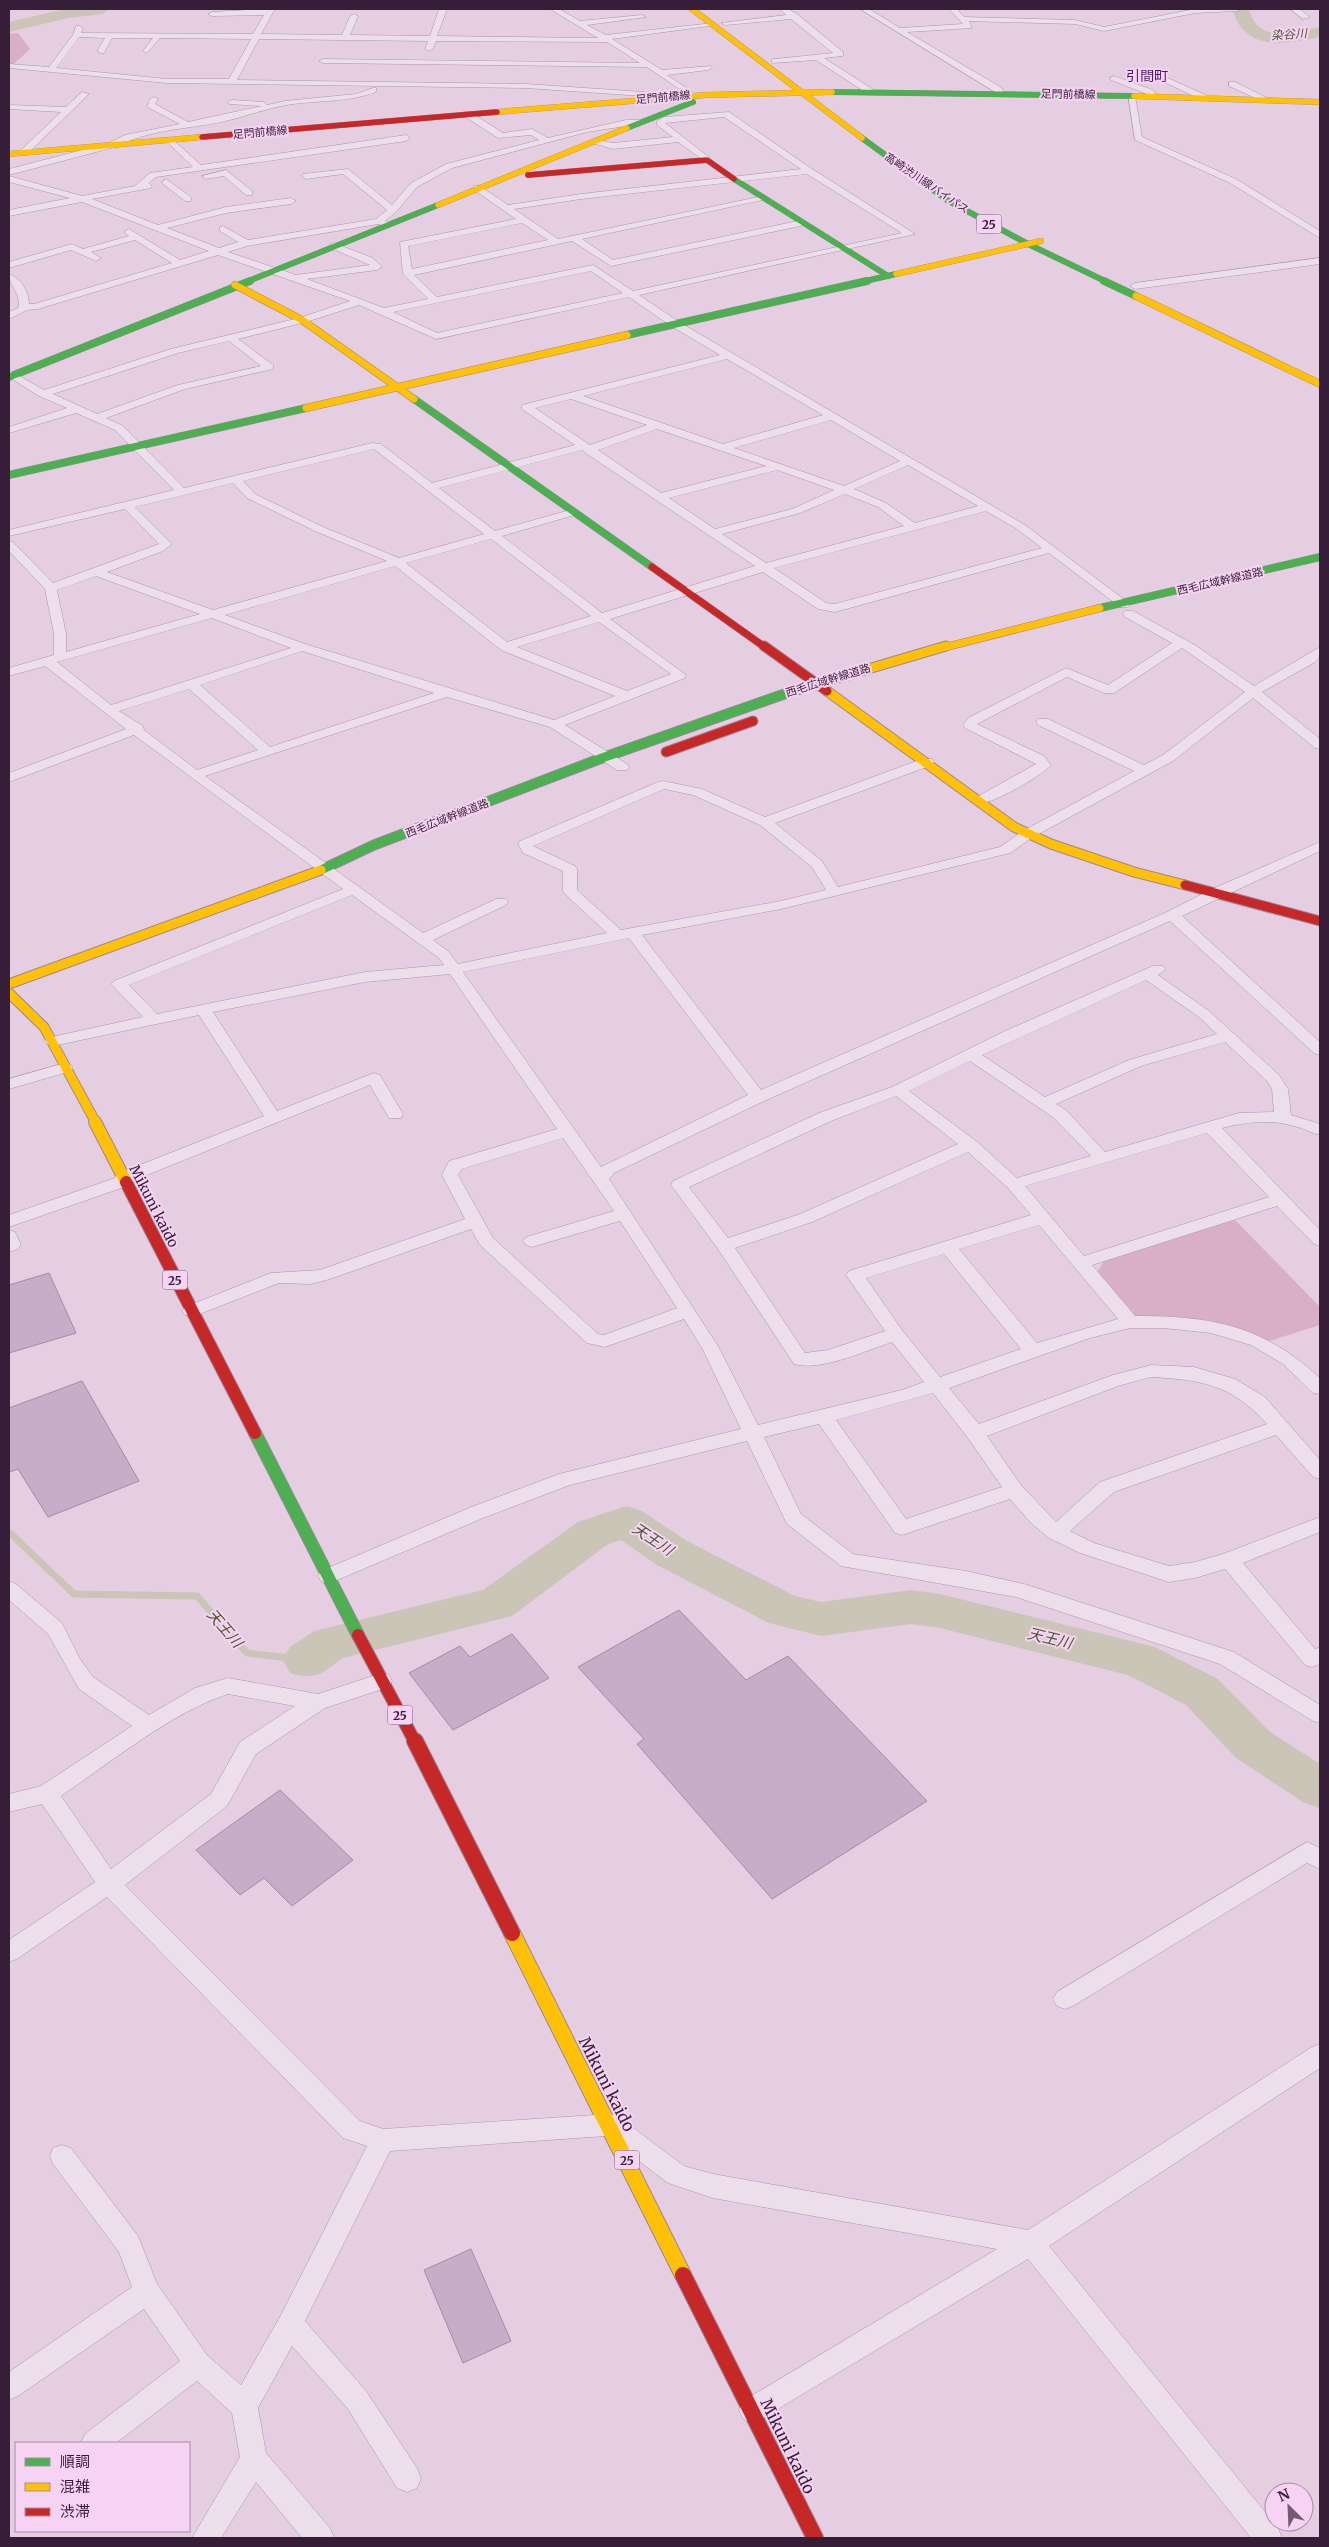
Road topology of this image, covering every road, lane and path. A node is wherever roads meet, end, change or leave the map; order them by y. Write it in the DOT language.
graph roads {
  1 [pos="443,9"];
  2 [pos="554,9"];
  3 [pos="692,9"];
  4 [pos="707,9"];
  5 [pos="784,9"];
  6 [pos="864,9"];
  7 [pos="953,9"];
  8 [pos="1237,9"];
  9 [pos="1294,9"];
  10 [pos="270,11"];
  11 [pos="212,14"];
  12 [pos="354,16"];
  13 [pos="794,16"];
  14 [pos="1306,16"];
  15 [pos="642,17"];
  16 [pos="963,20"];
  17 [pos="579,23"];
  18 [pos="725,23"];
  19 [pos="622,25"];
  20 [pos="713,25"];
  21 [pos="308,29"];
  22 [pos="590,30"];
  23 [pos="899,30"];
  24 [pos="110,35"];
  25 [pos="158,36"];
  26 [pos="256,37"];
  27 [pos="303,37"];
  28 [pos="345,38"];
  29 [pos="432,38"];
  30 [pos="606,39"];
  31 [pos="101,51"];
  32 [pos="147,51"];
  33 [pos="817,57"];
  34 [pos="323,61"];
  35 [pos="775,61"];
  36 [pos="649,65"];
  37 [pos="9,66"];
  38 [pos="708,68"];
  39 [pos="50,71"];
  40 [pos="421,73"];
  41 [pos="660,73"];
  42 [pos="1114,78"];
  43 [pos="1164,78"];
  44 [pos="689,80"];
  45 [pos="672,82"];
  46 [pos="231,83"];
  47 [pos="1232,84"];
  48 [pos="385,85"];
  49 [pos="800,92"];
  50 [pos="818,92"];
  51 [pos="871,92"];
  52 [pos="1000,93"];
  53 [pos="85,94"];
  54 [pos="696,95"];
  55 [pos="1131,96"];
  56 [pos="1153,96"];
  57 [pos="655,98"];
  58 [pos="1205,98"];
  59 [pos="154,99"];
  60 [pos="1267,100"];
  61 [pos="232,102"];
  62 [pos="1320,102"];
  63 [pos="9,107"];
  64 [pos="269,108"];
  65 [pos="68,110"];
  66 [pos="467,114"];
  67 [pos="640,124"];
  68 [pos="187,125"];
  69 [pos="406,138"];
  70 [pos="170,140"];
  71 [pos="546,140"];
  72 [pos="680,140"];
  73 [pos="594,142"];
  74 [pos="112,145"];
  75 [pos="23,153"];
  76 [pos="9,154"];
  77 [pos="707,160"];
  78 [pos="199,168"];
  79 [pos="809,171"];
  80 [pos="9,172"];
  81 [pos="518,173"];
  82 [pos="306,176"];
  83 [pos="9,179"];
  84 [pos="736,181"];
  85 [pos="166,182"];
  86 [pos="138,188"];
  87 [pos="477,188"];
  88 [pos="248,193"];
  89 [pos="84,199"];
  90 [pos="188,199"];
  91 [pos="763,199"];
  92 [pos="291,201"];
  93 [pos="9,203"];
  94 [pos="506,208"];
  95 [pos="23,210"];
  96 [pos="393,210"];
  97 [pos="9,213"];
  98 [pos="523,220"];
  99 [pos="382,223"];
  100 [pos="802,223"];
  101 [pos="157,228"];
  102 [pos="223,229"];
  103 [pos="1320,235"];
  104 [pos="574,238"];
  105 [pos="555,241"];
  106 [pos="1041,241"];
  107 [pos="246,243"];
  108 [pos="1028,244"];
  109 [pos="334,246"];
  110 [pos="37,247"];
  111 [pos="842,248"];
  112 [pos="217,251"];
  113 [pos="82,252"];
  114 [pos="50,254"];
  115 [pos="96,258"];
  116 [pos="1320,261"];
  117 [pos="180,264"];
  118 [pos="9,265"];
  119 [pos="274,270"];
  120 [pos="408,274"];
  121 [pos="888,276"];
  122 [pos="9,277"];
  123 [pos="296,277"];
  124 [pos="235,285"];
  125 [pos="1135,286"];
  126 [pos="632,294"];
  127 [pos="361,301"];
  128 [pos="436,302"];
  129 [pos="24,307"];
  130 [pos="384,311"];
  131 [pos="9,316"];
  132 [pos="302,320"];
  133 [pos="675,324"];
  134 [pos="230,337"];
  135 [pos="730,355"];
  136 [pos="1320,374"];
  137 [pos="10,375"];
  138 [pos="1320,384"];
  139 [pos="395,387"];
  140 [pos="43,394"];
  141 [pos="570,395"];
  142 [pos="76,409"];
  143 [pos="833,416"];
  144 [pos="96,418"];
  145 [pos="656,424"];
  146 [pos="9,430"];
  147 [pos="137,446"];
  148 [pos="724,447"];
  149 [pos="586,448"];
  150 [pos="909,461"];
  151 [pos="508,466"];
  152 [pos="779,466"];
  153 [pos="9,475"];
  154 [pos="235,479"];
  155 [pos="429,487"];
  156 [pos="843,489"];
  157 [pos="182,492"];
  158 [pos="658,496"];
  159 [pos="127,504"];
  160 [pos="988,507"];
  161 [pos="574,512"];
  162 [pos="913,527"];
  163 [pos="9,533"];
  164 [pos="712,533"];
  165 [pos="492,534"];
  166 [pos="9,544"];
  167 [pos="1051,549"];
  168 [pos="1320,557"];
  169 [pos="396,561"];
  170 [pos="765,567"];
  171 [pos="1320,569"];
  172 [pos="97,572"];
  173 [pos="51,588"];
  174 [pos="685,592"];
  175 [pos="1124,611"];
  176 [pos="211,615"];
  177 [pos="601,618"];
  178 [pos="1181,643"];
  179 [pos="301,647"];
  180 [pos="505,647"];
  181 [pos="1320,651"];
  182 [pos="53,659"];
  183 [pos="9,672"];
  184 [pos="816,683"];
  185 [pos="191,684"];
  186 [pos="846,691"];
  187 [pos="1254,692"];
  188 [pos="447,693"];
  189 [pos="627,696"];
  190 [pos="828,697"];
  191 [pos="111,709"];
  192 [pos="760,719"];
  193 [pos="1042,722"];
  194 [pos="555,724"];
  195 [pos="138,729"];
  196 [pos="1320,745"];
  197 [pos="268,752"];
  198 [pos="656,755"];
  199 [pos="606,758"];
  200 [pos="927,762"];
  201 [pos="627,765"];
  202 [pos="1145,771"];
  203 [pos="604,773"];
  204 [pos="196,775"];
  205 [pos="9,778"];
  206 [pos="547,792"];
  207 [pos="980,801"];
  208 [pos="765,822"];
  209 [pos="1028,834"];
  210 [pos="1320,846"];
  211 [pos="352,856"];
  212 [pos="322,869"];
  213 [pos="353,890"];
  214 [pos="835,893"];
  215 [pos="1215,893"];
  216 [pos="501,902"];
  217 [pos="1172,915"];
  218 [pos="1320,921"];
  219 [pos="625,934"];
  220 [pos="424,939"];
  221 [pos="454,969"];
  222 [pos="9,984"];
  223 [pos="9,993"];
  224 [pos="204,1010"];
  225 [pos="154,1020"];
  226 [pos="1228,1036"];
  227 [pos="53,1041"];
  228 [pos="1320,1050"];
  229 [pos="972,1055"];
  230 [pos="65,1068"];
  231 [pos="9,1084"];
  232 [pos="898,1090"];
  233 [pos="758,1097"];
  234 [pos="1044,1103"];
  235 [pos="395,1114"];
  236 [pos="274,1118"];
  237 [pos="1283,1118"];
  238 [pos="1210,1126"];
  239 [pos="1320,1130"];
  240 [pos="568,1131"];
  241 [pos="970,1145"];
  242 [pos="1102,1158"];
  243 [pos="600,1178"];
  244 [pos="124,1180"];
  245 [pos="1014,1184"];
  246 [pos="1280,1199"];
  247 [pos="624,1214"];
  248 [pos="1041,1218"];
  249 [pos="9,1221"];
  250 [pos="474,1222"];
  251 [pos="9,1236"];
  252 [pos="1320,1240"];
  253 [pos="532,1241"];
  254 [pos="724,1245"];
  255 [pos="9,1246"];
  256 [pos="947,1246"];
  257 [pos="1080,1263"];
  258 [pos="191,1311"];
  259 [pos="688,1311"];
  260 [pos="1130,1322"];
  261 [pos="896,1334"];
  262 [pos="1034,1352"];
  263 [pos="938,1386"];
  264 [pos="1320,1388"];
  265 [pos="823,1416"];
  266 [pos="1278,1427"];
  267 [pos="752,1433"];
  268 [pos="975,1433"];
  269 [pos="1320,1472"];
  270 [pos="1014,1490"];
  271 [pos="1320,1524"];
  272 [pos="1056,1533"];
  273 [pos="1229,1560"];
  274 [pos="328,1576"];
  275 [pos="9,1589"];
  276 [pos="1320,1656"];
  277 [pos="382,1680"];
  278 [pos="318,1702"];
  279 [pos="1320,1715"];
  280 [pos="148,1726"];
  281 [pos="47,1794"];
  282 [pos="9,1803"];
  283 [pos="1320,1860"];
  284 [pos="109,1884"];
  285 [pos="9,1952"];
  286 [pos="1065,1999"];
  287 [pos="1320,2055"];
  288 [pos="610,2125"];
  289 [pos="383,2140"];
  290 [pos="62,2156"];
  291 [pos="1031,2243"];
  292 [pos="147,2292"];
  293 [pos="290,2324"];
  294 [pos="198,2364"];
  295 [pos="9,2387"];
  296 [pos="244,2406"];
  297 [pos="752,2410"];
  298 [pos="95,2442"];
  299 [pos="254,2459"];
  300 [pos="407,2478"];
  301 [pos="206,2538"];
  302 [pos="320,2538"];
  303 [pos="815,2538"];
  304 [pos="1268,2538"];
  1 -- 29 [label="street"];
  2 -- 17 [label="street"];
  3 -- 20 [label="street, 高崎渋川線バイパス / 25"];
  4 -- 18 [label="street, 高崎渋川線バイパス / 25"];
  5 -- 13 [label="street"];
  6 -- 23 [label="street"];
  7 -- 16 [label="street"];
  8 -- 16 [label="street"];
  9 -- 14 [label="street"];
  10 -- 11 [label="street"];
  10 -- 26 [label="street"];
  12 -- 28 [label="street"];
  13 -- 18 [label="street"];
  13 -- 33 [label="street"];
  15 -- 17 [label="street"];
  16 -- 23 [label="street"];
  17 -- 22 [label="street"];
  18 -- 35 [label="street, 高崎渋川線バイパス / 25"];
  19 -- 22 [label="street"];
  20 -- 30 [label="street"];
  20 -- 49 [label="street, 高崎渋川線バイパス / 25"];
  21 -- 27 [label="street"];
  22 -- 30 [label="street"];
  23 -- 52 [label="street"];
  24 -- 25 [label="street"];
  24 -- 31 [label="street"];
  24 -- 39 [label="street"];
  25 -- 26 [label="street"];
  25 -- 32 [label="street"];
  26 -- 27 [label="street"];
  26 -- 46 [label="street"];
  27 -- 28 [label="street"];
  28 -- 29 [label="street"];
  29 -- 30 [label="street"];
  29 -- 40 [label="street"];
  30 -- 36 [label="street"];
  33 -- 35 [label="street"];
  33 -- 51 [label="street"];
  34 -- 40 [label="street"];
  35 -- 50 [label="street, 高崎渋川線バイパス / 25"];
  36 -- 40 [label="street"];
  36 -- 41 [label="street"];
  37 -- 39 [label="street"];
  38 -- 41 [label="street"];
  39 -- 46 [label="street"];
  40 -- 48 [label="street"];
  40 -- 57 [label="street"];
  41 -- 45 [label="street"];
  42 -- 56 [label="street"];
  43 -- 58 [label="street"];
  44 -- 45 [label="street"];
  45 -- 54 [label="street"];
  46 -- 48 [label="street"];
  47 -- 60 [label="street"];
  48 -- 64 [label="street"];
  49 -- 50 [label="street, 足門前橋線"];
  49 -- 54 [label="street, 足門前橋線"];
  49 -- 108 [label="street, 高崎渋川線バイパス / 25"];
  50 -- 51 [label="street, 足門前橋線"];
  50 -- 106 [label="street, 高崎渋川線バイパス / 25"];
  51 -- 52 [label="street, 足門前橋線"];
  52 -- 55 [label="street, 足門前橋線"];
  53 -- 65 [label="street"];
  54 -- 57 [label="street, 足門前橋線"];
  54 -- 67 [label="street"];
  55 -- 56 [label="street, 足門前橋線"];
  55 -- 103 [label="street"];
  56 -- 58 [label="street, 足門前橋線"];
  57 -- 66 [label="street, 足門前橋線"];
  58 -- 60 [label="street, 足門前橋線"];
  59 -- 68 [label="street"];
  60 -- 62 [label="street, 足門前橋線"];
  61 -- 64 [label="street"];
  63 -- 65 [label="street"];
  64 -- 68 [label="street"];
  65 -- 75 [label="street"];
  66 -- 70 [label="street, 足門前橋線"];
  66 -- 71 [label="street"];
  67 -- 71 [label="street"];
  67 -- 73 [label="street"];
  68 -- 74 [label="street"];
  69 -- 78 [label="street"];
  70 -- 74 [label="street, 足門前橋線"];
  70 -- 78 [label="street"];
  71 -- 96 [label="street"];
  72 -- 73 [label="street"];
  72 -- 77 [label="street"];
  72 -- 79 [label="street"];
  73 -- 81 [label="street"];
  74 -- 75 [label="street, 足門前橋線"];
  74 -- 80 [label="street"];
  75 -- 76 [label="street, 足門前橋線"];
  77 -- 81 [label="street"];
  77 -- 84 [label="street"];
  78 -- 86 [label="street"];
  79 -- 84 [label="street"];
  79 -- 111 [label="street"];
  81 -- 87 [label="street"];
  82 -- 96 [label="street"];
  83 -- 89 [label="street"];
  84 -- 91 [label="street"];
  84 -- 94 [label="street"];
  85 -- 86 [label="street"];
  85 -- 88 [label="street"];
  85 -- 90 [label="street"];
  86 -- 89 [label="street"];
  87 -- 94 [label="street"];
  87 -- 99 [label="street"];
  89 -- 95 [label="street"];
  89 -- 101 [label="street"];
  91 -- 100 [label="street"];
  91 -- 104 [label="street"];
  92 -- 101 [label="street"];
  93 -- 95 [label="street"];
  94 -- 98 [label="street"];
  95 -- 97 [label="street"];
  96 -- 99 [label="street"];
  98 -- 105 [label="street"];
  98 -- 120 [label="street"];
  99 -- 107 [label="street"];
  99 -- 109 [label="street"];
  100 -- 104 [label="street"];
  100 -- 111 [label="street"];
  101 -- 112 [label="street"];
  102 -- 107 [label="street"];
  104 -- 105 [label="street"];
  105 -- 120 [label="street"];
  106 -- 108 [label="street"];
  106 -- 125 [label="street, 高崎渋川線バイパス / 25"];
  107 -- 112 [label="street"];
  108 -- 121 [label="street"];
  108 -- 138 [label="street, 高崎渋川線バイパス / 25"];
  109 -- 119 [label="street"];
  109 -- 123 [label="street"];
  110 -- 114 [label="street"];
  111 -- 121 [label="street"];
  111 -- 126 [label="street"];
  112 -- 117 [label="street"];
  112 -- 119 [label="street"];
  113 -- 114 [label="street"];
  113 -- 115 [label="street"];
  113 -- 117 [label="street"];
  114 -- 118 [label="street"];
  116 -- 125 [label="street"];
  117 -- 129 [label="street"];
  119 -- 123 [label="street"];
  119 -- 124 [label="street"];
  120 -- 128 [label="street"];
  121 -- 133 [label="street"];
  122 -- 129 [label="street"];
  123 -- 127 [label="street"];
  124 -- 132 [label="street"];
  124 -- 137 [label="street"];
  125 -- 136 [label="street, 高崎渋川線バイパス / 25"];
  126 -- 128 [label="street"];
  126 -- 130 [label="street"];
  126 -- 133 [label="street"];
  127 -- 130 [label="street"];
  127 -- 132 [label="street"];
  128 -- 130 [label="street"];
  129 -- 131 [label="street"];
  132 -- 134 [label="street"];
  132 -- 139 [label="street"];
  133 -- 135 [label="street"];
  133 -- 139 [label="street"];
  134 -- 140 [label="street"];
  134 -- 144 [label="street"];
  135 -- 141 [label="street"];
  135 -- 143 [label="street"];
  137 -- 140 [label="street"];
  139 -- 147 [label="street"];
  139 -- 151 [label="street"];
  140 -- 142 [label="street"];
  141 -- 145 [label="street"];
  141 -- 149 [label="street"];
  142 -- 144 [label="street"];
  142 -- 146 [label="street"];
  143 -- 148 [label="street"];
  143 -- 150 [label="street"];
  144 -- 147 [label="street"];
  145 -- 148 [label="street"];
  145 -- 149 [label="street"];
  147 -- 153 [label="street"];
  147 -- 157 [label="street"];
  148 -- 152 [label="street"];
  149 -- 151 [label="street"];
  149 -- 158 [label="street"];
  150 -- 156 [label="street"];
  150 -- 160 [label="street"];
  151 -- 155 [label="street"];
  151 -- 161 [label="street"];
  152 -- 156 [label="street"];
  152 -- 158 [label="street"];
  154 -- 155 [label="street"];
  154 -- 157 [label="street"];
  154 -- 169 [label="street"];
  155 -- 165 [label="street"];
  156 -- 162 [label="street"];
  156 -- 164 [label="street"];
  157 -- 159 [label="street"];
  158 -- 164 [label="street"];
  159 -- 163 [label="street"];
  159 -- 172 [label="street"];
  160 -- 162 [label="street"];
  160 -- 167 [label="street"];
  161 -- 165 [label="street"];
  161 -- 174 [label="street"];
  162 -- 170 [label="street"];
  164 -- 170 [label="street"];
  165 -- 169 [label="street"];
  165 -- 177 [label="street"];
  166 -- 173 [label="street"];
  167 -- 170 [label="street"];
  167 -- 175 [label="street"];
  168 -- 175 [label="street, 西毛広域幹線道路"];
  169 -- 176 [label="street"];
  169 -- 180 [label="street"];
  170 -- 174 [label="street"];
  171 -- 175 [label="street, 西毛広域幹線道路"];
  172 -- 173 [label="street"];
  172 -- 176 [label="street"];
  173 -- 182 [label="street"];
  174 -- 177 [label="street"];
  174 -- 184 [label="street"];
  175 -- 178 [label="street"];
  175 -- 184 [label="street, 西毛広域幹線道路"];
  176 -- 179 [label="street"];
  176 -- 182 [label="street"];
  177 -- 180 [label="street"];
  177 -- 189 [label="street"];
  178 -- 187 [label="street"];
  178 -- 207 [label="street"];
  179 -- 185 [label="street"];
  179 -- 188 [label="street"];
  180 -- 189 [label="street"];
  181 -- 187 [label="street"];
  182 -- 183 [label="street"];
  182 -- 191 [label="street"];
  184 -- 190 [label="street"];
  184 -- 199 [label="street, 西毛広域幹線道路"];
  185 -- 191 [label="street"];
  185 -- 197 [label="street"];
  186 -- 190 [label="street, 西毛広域幹線道路"];
  187 -- 196 [label="street"];
  187 -- 202 [label="street"];
  188 -- 194 [label="street"];
  188 -- 197 [label="street"];
  189 -- 194 [label="street"];
  190 -- 200 [label="street"];
  191 -- 195 [label="street"];
  192 -- 198 [label="street"];
  193 -- 202 [label="street"];
  194 -- 199 [label="street"];
  195 -- 204 [label="street"];
  195 -- 205 [label="street"];
  197 -- 204 [label="street"];
  199 -- 201 [label="street"];
  199 -- 211 [label="street, 西毛広域幹線道路"];
  200 -- 207 [label="street"];
  200 -- 208 [label="street"];
  201 -- 203 [label="street"];
  202 -- 209 [label="street"];
  204 -- 212 [label="street"];
  206 -- 211 [label="street, 西毛広域幹線道路"];
  207 -- 209 [label="street"];
  208 -- 214 [label="street"];
  208 -- 219 [label="street"];
  209 -- 214 [label="street"];
  209 -- 215 [label="street"];
  210 -- 215 [label="street"];
  211 -- 212 [label="street, 西毛広域幹線道路"];
  212 -- 213 [label="street"];
  212 -- 222 [label="street, 西毛広域幹線道路"];
  213 -- 220 [label="street"];
  213 -- 225 [label="street"];
  214 -- 219 [label="street"];
  215 -- 217 [label="street"];
  215 -- 218 [label="street"];
  216 -- 220 [label="street"];
  217 -- 228 [label="street"];
  217 -- 233 [label="street"];
  219 -- 221 [label="street"];
  219 -- 233 [label="street"];
  220 -- 221 [label="street"];
  221 -- 224 [label="street"];
  221 -- 240 [label="street"];
  223 -- 227 [label="street, Mikuni kaido / 25"];
  224 -- 225 [label="street"];
  224 -- 236 [label="street"];
  225 -- 227 [label="street"];
  226 -- 229 [label="street"];
  226 -- 234 [label="street"];
  226 -- 237 [label="street"];
  227 -- 230 [label="street, Mikuni kaido / 25"];
  229 -- 232 [label="street"];
  229 -- 234 [label="street"];
  230 -- 231 [label="street"];
  230 -- 244 [label="street, Mikuni kaido / 25"];
  232 -- 241 [label="street"];
  232 -- 254 [label="street"];
  233 -- 243 [label="street"];
  234 -- 242 [label="street"];
  235 -- 236 [label="street"];
  236 -- 244 [label="street"];
  237 -- 238 [label="street"];
  237 -- 239 [label="street"];
  238 -- 242 [label="street"];
  238 -- 246 [label="street"];
  240 -- 243 [label="street"];
  240 -- 250 [label="street"];
  241 -- 245 [label="street"];
  241 -- 254 [label="street"];
  242 -- 245 [label="street"];
  243 -- 247 [label="street"];
  244 -- 249 [label="street"];
  244 -- 258 [label="street, Mikuni kaido / 25"];
  245 -- 248 [label="street"];
  246 -- 252 [label="street"];
  246 -- 257 [label="street"];
  247 -- 253 [label="street"];
  247 -- 259 [label="street"];
  248 -- 256 [label="street"];
  248 -- 257 [label="street"];
  250 -- 258 [label="street"];
  250 -- 259 [label="street"];
  251 -- 255 [label="street"];
  254 -- 261 [label="street"];
  256 -- 261 [label="street"];
  256 -- 262 [label="street"];
  257 -- 260 [label="street"];
  258 -- 274 [label="street, Mikuni kaido / 25"];
  259 -- 267 [label="street"];
  260 -- 262 [label="street"];
  260 -- 264 [label="street"];
  261 -- 263 [label="street"];
  262 -- 263 [label="street"];
  263 -- 265 [label="street"];
  263 -- 268 [label="street"];
  265 -- 267 [label="street"];
  265 -- 270 [label="street"];
  266 -- 268 [label="street"];
  266 -- 269 [label="street"];
  266 -- 272 [label="street"];
  267 -- 274 [label="street"];
  267 -- 279 [label="street"];
  268 -- 270 [label="street"];
  270 -- 272 [label="street"];
  271 -- 273 [label="street"];
  272 -- 273 [label="street"];
  273 -- 276 [label="street"];
  274 -- 277 [label="street, Mikuni kaido / 25"];
  275 -- 280 [label="street"];
  277 -- 278 [label="street"];
  277 -- 288 [label="street, Mikuni kaido / 25"];
  278 -- 280 [label="street"];
  278 -- 284 [label="street"];
  280 -- 281 [label="street"];
  281 -- 282 [label="street"];
  281 -- 284 [label="street"];
  283 -- 286 [label="street"];
  284 -- 285 [label="street"];
  284 -- 289 [label="street"];
  287 -- 291 [label="street"];
  288 -- 289 [label="street"];
  288 -- 291 [label="street"];
  288 -- 297 [label="street, Mikuni kaido / 25"];
  289 -- 293 [label="street"];
  290 -- 292 [label="street"];
  291 -- 297 [label="street"];
  291 -- 304 [label="street"];
  292 -- 294 [label="street"];
  292 -- 295 [label="street"];
  293 -- 296 [label="street"];
  293 -- 300 [label="street"];
  294 -- 296 [label="street"];
  294 -- 298 [label="street"];
  296 -- 299 [label="street"];
  297 -- 303 [label="street, Mikuni kaido / 25"];
  299 -- 301 [label="street"];
  299 -- 302 [label="street"];
}
